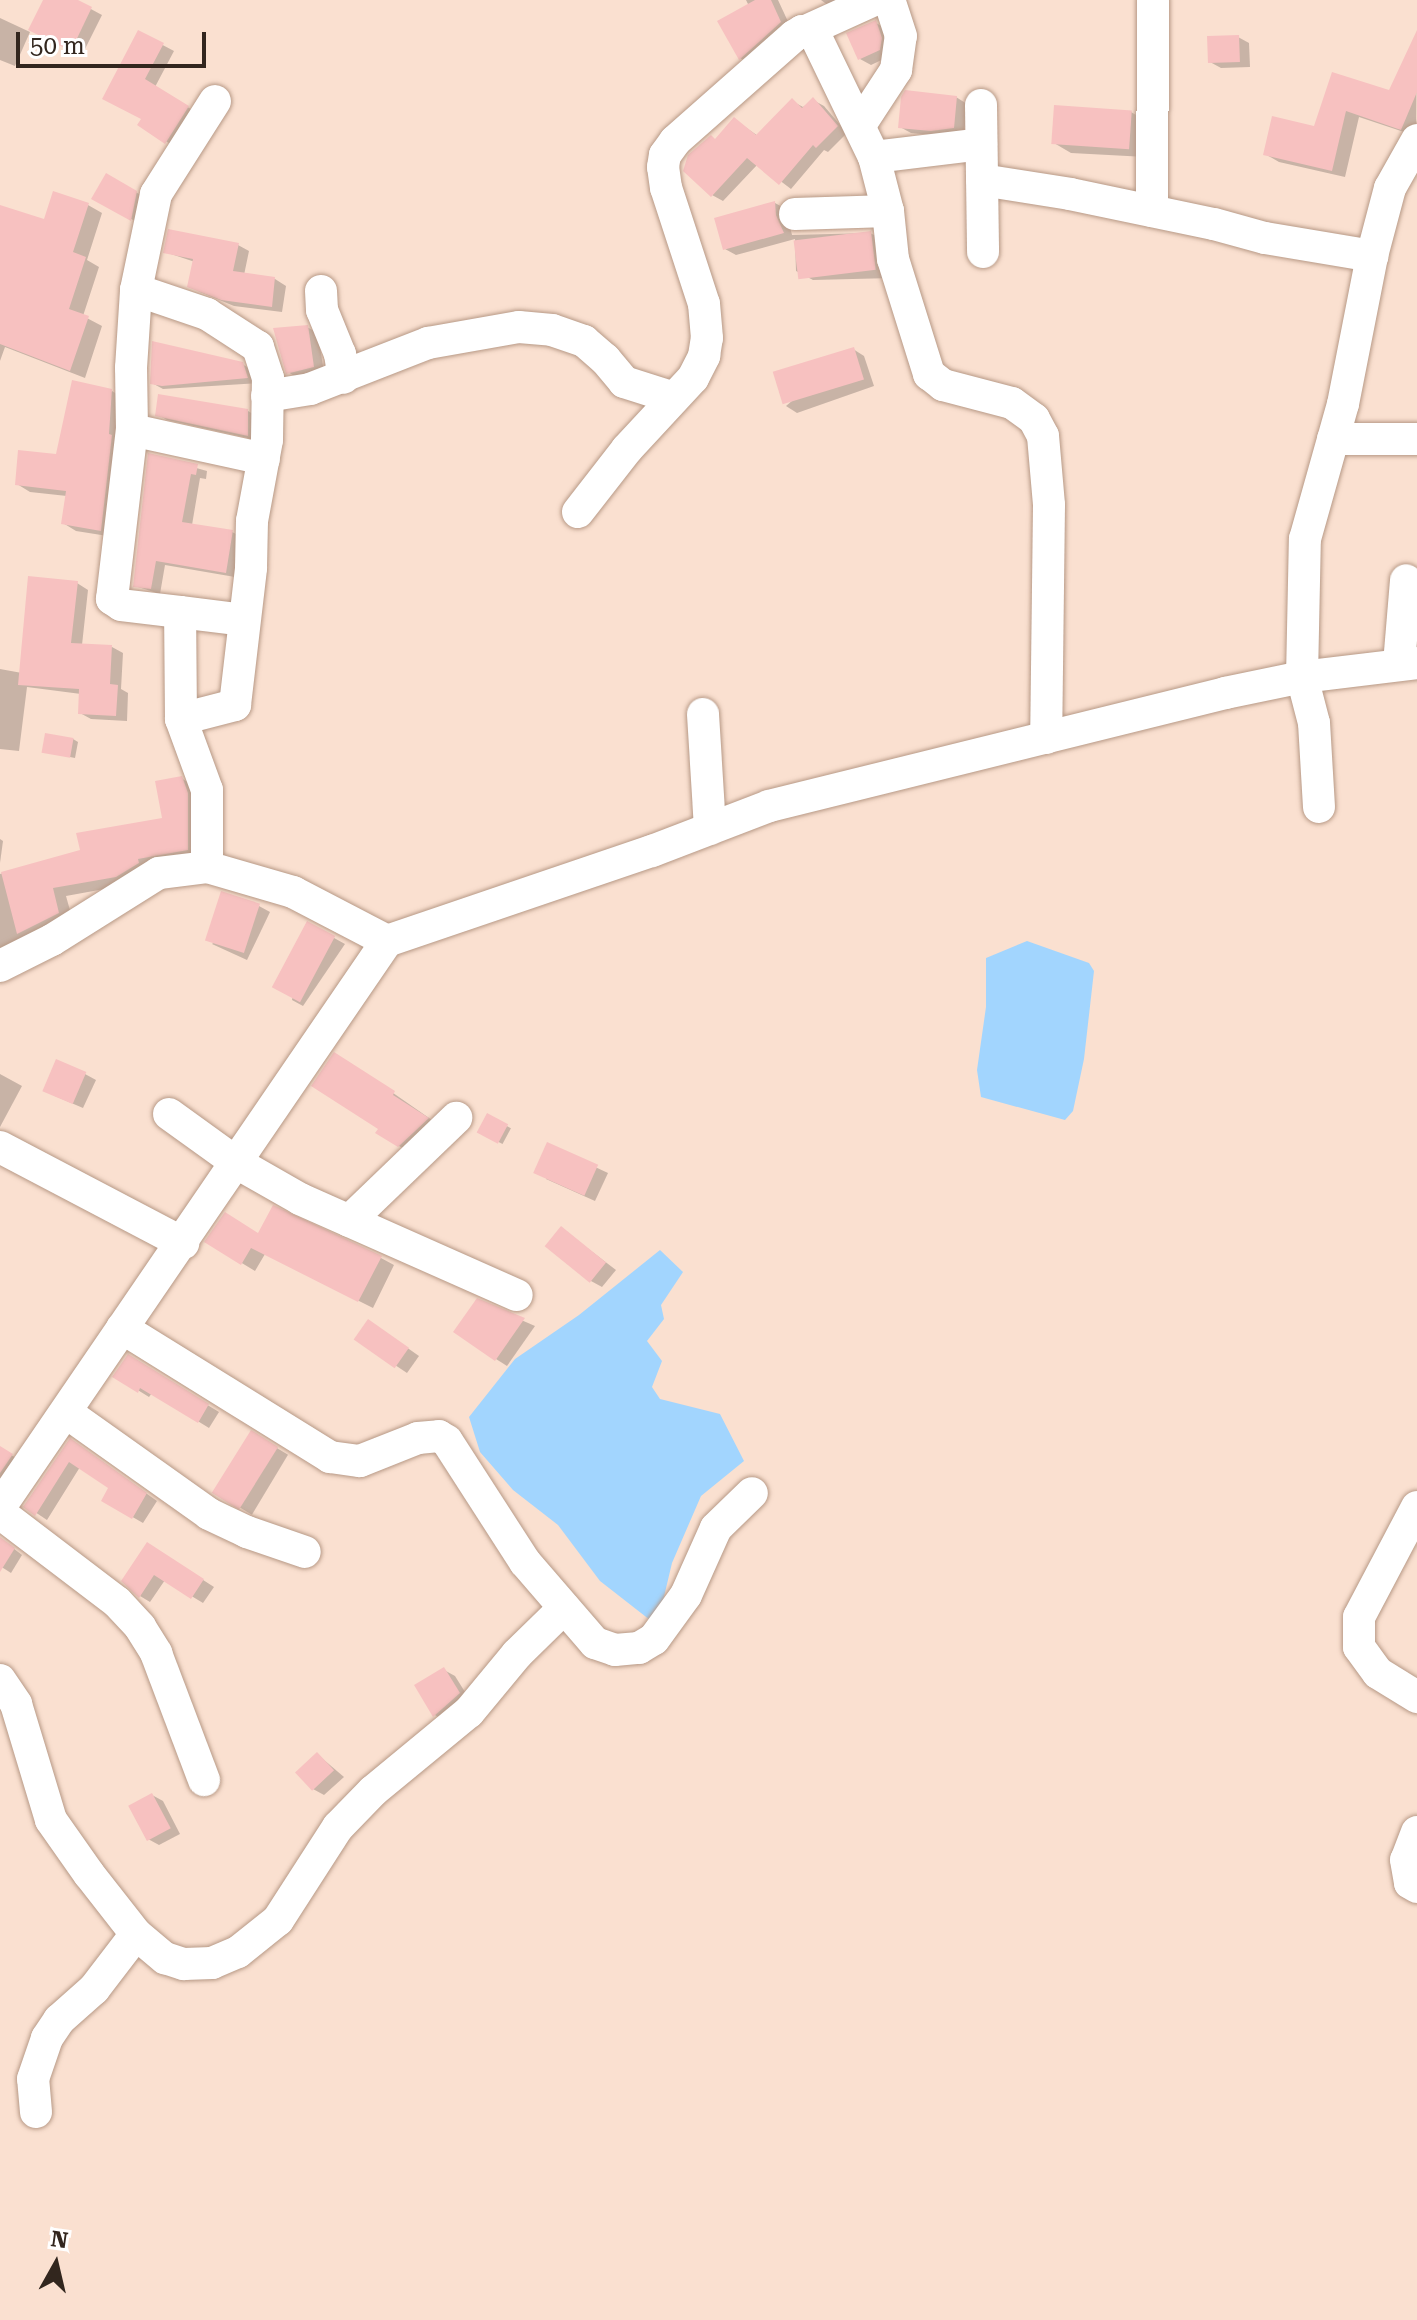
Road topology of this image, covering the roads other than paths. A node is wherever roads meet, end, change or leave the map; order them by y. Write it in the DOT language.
graph roads {
  1 [pos="874,0"];
  2 [pos="889,0"];
  3 [pos="1153,0"];
  4 [pos="808,30"];
  5 [pos="215,101"];
  6 [pos="981,105"];
  7 [pos="860,125"];
  8 [pos="1417,140"];
  9 [pos="981,144"];
  10 [pos="874,157"];
  11 [pos="982,180"];
  12 [pos="888,211"];
  13 [pos="1152,211"];
  14 [pos="795,214"];
  15 [pos="983,252"];
  16 [pos="1372,256"];
  17 [pos="136,290"];
  18 [pos="321,291"];
  19 [pos="344,378"];
  20 [pos="267,396"];
  21 [pos="674,398"];
  22 [pos="132,430"];
  23 [pos="1333,439"];
  24 [pos="1417,439"];
  25 [pos="264,459"];
  26 [pos="578,512"];
  27 [pos="1406,580"];
  28 [pos="180,612"];
  29 [pos="244,620"];
  30 [pos="1408,663"];
  31 [pos="1302,677"];
  32 [pos="703,714"];
  33 [pos="181,719"];
  34 [pos="1046,738"];
  35 [pos="1319,807"];
  36 [pos="710,829"];
  37 [pos="207,867"];
  38 [pos="387,941"];
  39 [pos="0,966"];
  40 [pos="169,1114"];
  41 [pos="456,1118"];
  42 [pos="0,1147"];
  43 [pos="237,1163"];
  44 [pos="349,1221"];
  45 [pos="183,1243"];
  46 [pos="517,1295"];
  47 [pos="122,1328"];
  48 [pos="67,1413"];
  49 [pos="752,1493"];
  50 [pos="1417,1507"];
  51 [pos="0,1510"];
  52 [pos="305,1552"];
  53 [pos="564,1608"];
  54 [pos="0,1680"];
  55 [pos="1417,1697"];
  56 [pos="204,1780"];
  57 [pos="1417,1832"];
  58 [pos="1417,1887"];
  59 [pos="136,1934"];
  60 [pos="36,2112"];
  1 -- 4 [label="street"];
  2 -- 7 [label="street"];
  3 -- 13 [label="street"];
  4 -- 7 [label="street"];
  4 -- 21 [label="street"];
  5 -- 17 [label="street"];
  6 -- 9 [label="street"];
  7 -- 10 [label="street"];
  8 -- 16 [label="street"];
  9 -- 10 [label="street"];
  9 -- 11 [label="street"];
  10 -- 12 [label="street"];
  11 -- 13 [label="street"];
  11 -- 15 [label="street"];
  12 -- 14 [label="street"];
  12 -- 34 [label="street"];
  13 -- 16 [label="street"];
  16 -- 23 [label="street"];
  17 -- 20 [label="street"];
  17 -- 22 [label="street"];
  18 -- 19 [label="street"];
  19 -- 20 [label="street"];
  19 -- 21 [label="street"];
  20 -- 25 [label="street"];
  21 -- 26 [label="street"];
  22 -- 25 [label="street"];
  22 -- 28 [label="street"];
  23 -- 24 [label="street"];
  23 -- 31 [label="street"];
  25 -- 29 [label="street"];
  27 -- 30 [label="street"];
  28 -- 29 [label="street"];
  28 -- 33 [label="street"];
  29 -- 33 [label="street"];
  30 -- 31 [label="street"];
  31 -- 34 [label="street"];
  31 -- 35 [label="street"];
  32 -- 36 [label="street"];
  33 -- 37 [label="street"];
  34 -- 36 [label="street"];
  36 -- 38 [label="street"];
  37 -- 38 [label="street"];
  37 -- 39 [label="street"];
  38 -- 43 [label="street"];
  40 -- 43 [label="street"];
  41 -- 44 [label="street"];
  42 -- 45 [label="street"];
  43 -- 44 [label="street"];
  43 -- 45 [label="street"];
  44 -- 46 [label="street"];
  45 -- 47 [label="street"];
  47 -- 48 [label="street"];
  47 -- 53 [label="street"];
  48 -- 51 [label="street"];
  48 -- 52 [label="street"];
  49 -- 53 [label="street"];
  50 -- 55 [label="street"];
  51 -- 56 [label="street"];
  53 -- 59 [label="street"];
  54 -- 59 [label="street"];
  57 -- 58 [label="street"];
  59 -- 60 [label="street"];
}
